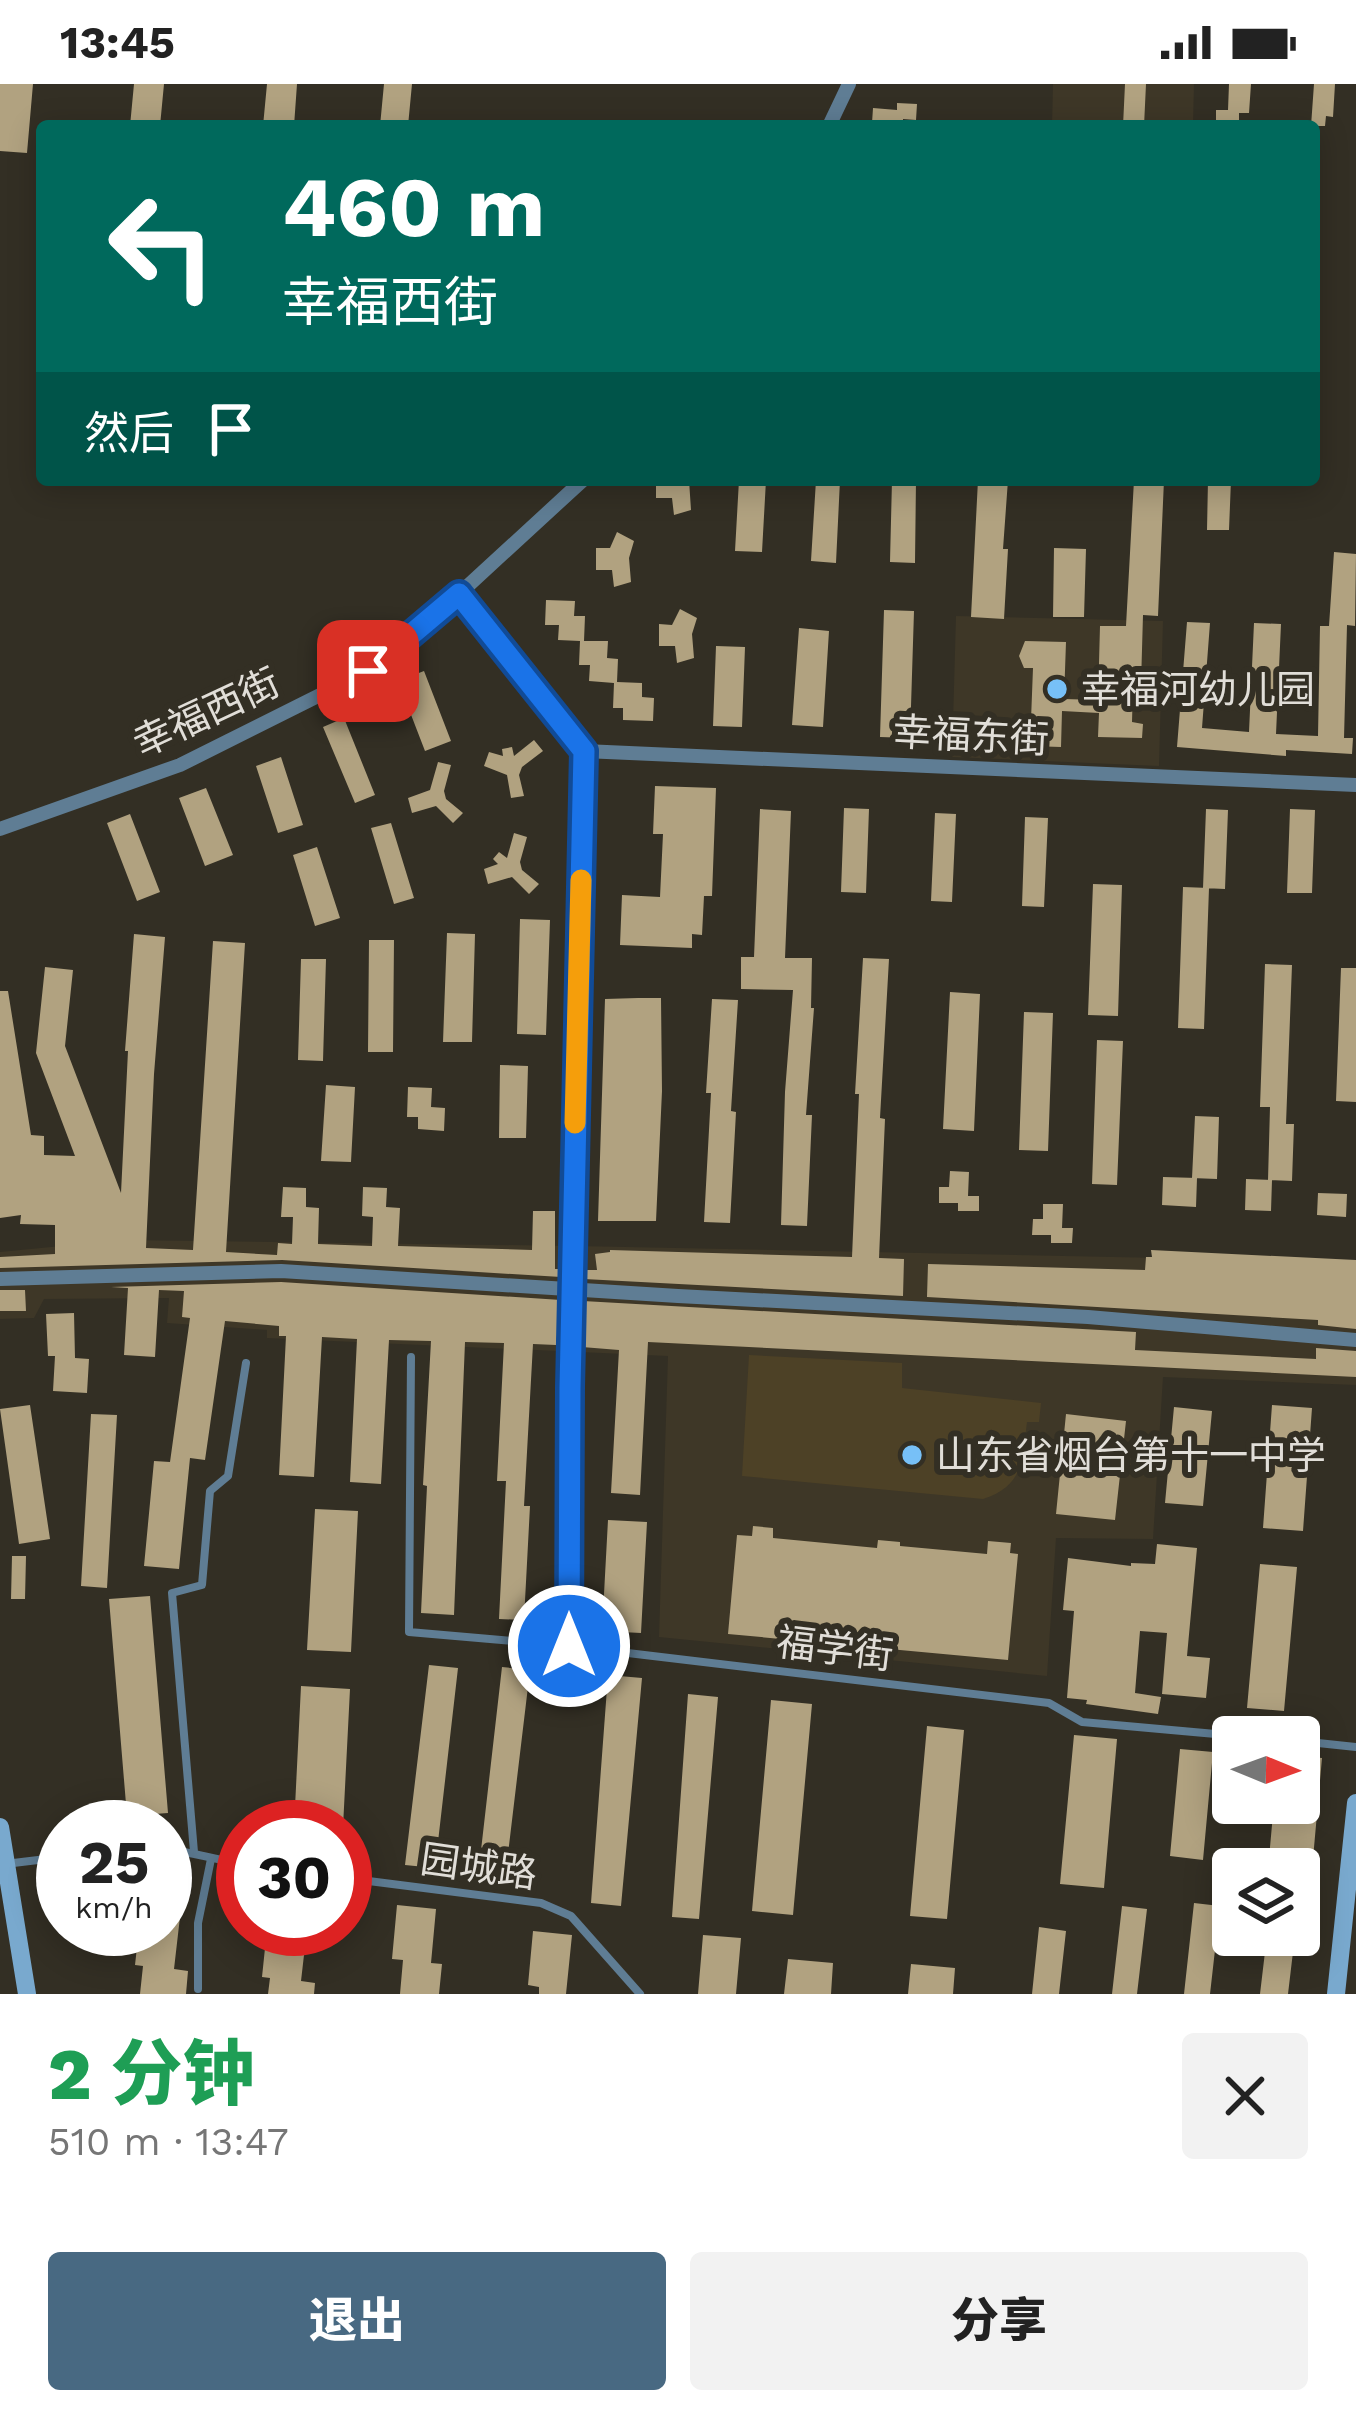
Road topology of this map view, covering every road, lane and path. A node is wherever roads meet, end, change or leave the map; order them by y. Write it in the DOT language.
graph roads {
  1 [pos="849,84"];
  2 [pos="832,120"];
  3 [pos="576,486"];
  4 [pos="459,594"];
  5 [pos="584,751"];
  6 [pos="1356,785"];
  7 [pos="0,829"];
  8 [pos="0,1279"];
  9 [pos="1356,1340"];
  10 [pos="411,1357"];
  11 [pos="246,1363"];
  12 [pos="569,1646"];
  13 [pos="1212,1734"];
  14 [pos="1320,1744"];
  15 [pos="1356,1747"];
  16 [pos="1356,1803"];
  17 [pos="0,1827"];
  18 [pos="194,1852"];
  19 [pos="211,1859"];
  20 [pos="216,1860"];
  21 [pos="36,1861"];
  22 [pos="3,1865"];
  23 [pos="372,1881"];
  24 [pos="198,1989"];
  25 [pos="27,1994"];
  26 [pos="640,1994"];
  27 [pos="1336,1994"];
  1 -- 2 [label="street"];
  3 -- 4 [label="street, 幸福西街"];
  4 -- 5 [label="street"];
  4 -- 7 [label="street, 幸福西街"];
  5 -- 6 [label="street, 幸福东街"];
  5 -- 12 [label="street"];
  8 -- 9 [label="street"];
  10 -- 12 [label="lane, 福学街"];
  11 -- 18 [label="lane"];
  12 -- 13 [label="lane, 福学街"];
  14 -- 15 [label="lane"];
  16 -- 27 [label="main road"];
  17 -- 22 [label="main road"];
  18 -- 19 [label="lane"];
  19 -- 20 [label="lane"];
  19 -- 24 [label="lane"];
  21 -- 22 [label="lane"];
  22 -- 25 [label="main road"];
  23 -- 26 [label="lane, 园城路"];
}
